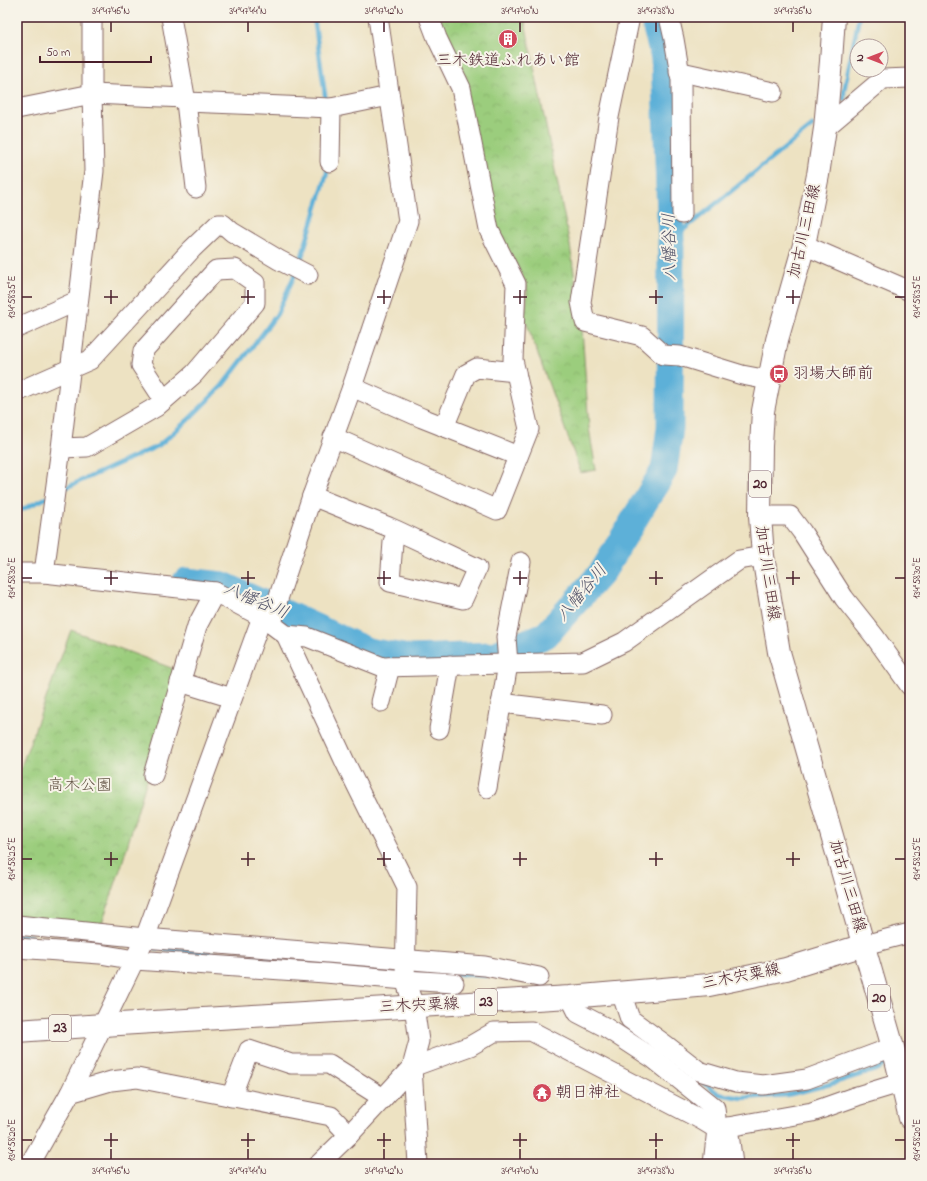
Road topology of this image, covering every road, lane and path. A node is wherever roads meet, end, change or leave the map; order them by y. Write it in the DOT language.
graph roads {
  1 [pos="92,17"];
  2 [pos="171,17"];
  3 [pos="378,17"];
  4 [pos="429,17"];
  5 [pos="630,17"];
  6 [pos="669,17"];
  7 [pos="834,17"];
  8 [pos="679,72"];
  9 [pos="910,78"];
  10 [pos="773,92"];
  11 [pos="92,94"];
  12 [pos="389,96"];
  13 [pos="185,100"];
  14 [pos="331,108"];
  15 [pos="17,109"];
  16 [pos="825,128"];
  17 [pos="330,162"];
  18 [pos="196,188"];
  19 [pos="682,214"];
  20 [pos="804,244"];
  21 [pos="269,255"];
  22 [pos="308,275"];
  23 [pos="250,280"];
  24 [pos="910,291"];
  25 [pos="77,301"];
  26 [pos="18,323"];
  27 [pos="70,369"];
  28 [pos="516,372"];
  29 [pos="768,380"];
  30 [pos="352,387"];
  31 [pos="17,392"];
  32 [pos="164,400"];
  33 [pos="444,427"];
  34 [pos="333,437"];
  35 [pos="61,448"];
  36 [pos="518,456"];
  37 [pos="312,496"];
  38 [pos="760,516"];
  39 [pos="398,531"];
  40 [pos="762,556"];
  41 [pos="521,562"];
  42 [pos="45,564"];
  43 [pos="17,573"];
  44 [pos="215,592"];
  45 [pos="273,625"];
  46 [pos="508,664"];
  47 [pos="450,665"];
  48 [pos="390,666"];
  49 [pos="180,682"];
  50 [pos="910,686"];
  51 [pos="232,698"];
  52 [pos="381,702"];
  53 [pos="501,703"];
  54 [pos="602,716"];
  55 [pos="439,729"];
  56 [pos="153,775"];
  57 [pos="487,788"];
  58 [pos="17,925"];
  59 [pos="910,933"];
  60 [pos="146,938"];
  61 [pos="864,946"];
  62 [pos="17,948"];
  63 [pos="405,959"];
  64 [pos="135,960"];
  65 [pos="539,977"];
  66 [pos="405,980"];
  67 [pos="454,983"];
  68 [pos="621,992"];
  69 [pos="570,997"];
  70 [pos="414,1006"];
  71 [pos="103,1025"];
  72 [pos="17,1031"];
  73 [pos="899,1065"];
  74 [pos="412,1068"];
  75 [pos="70,1093"];
  76 [pos="231,1097"];
  77 [pos="383,1098"];
  78 [pos="910,1118"];
  79 [pos="722,1128"];
  80 [pos="349,1135"];
  81 [pos="30,1164"];
  82 [pos="319,1164"];
  83 [pos="418,1164"];
  84 [pos="713,1164"];
  85 [pos="733,1164"];
  1 -- 11 [label="street"];
  2 -- 13 [label="street"];
  3 -- 12 [label="street"];
  4 -- 28 [label="street"];
  5 -- 29 [label="street"];
  6 -- 8 [label="street"];
  7 -- 16 [label="main road, 加古川三田線 / 20"];
  8 -- 10 [label="street"];
  8 -- 19 [label="street"];
  9 -- 16 [label="street"];
  11 -- 13 [label="street"];
  11 -- 15 [label="street"];
  11 -- 25 [label="street"];
  12 -- 14 [label="street"];
  12 -- 30 [label="street"];
  13 -- 14 [label="street"];
  13 -- 18 [label="street"];
  14 -- 17 [label="street"];
  16 -- 20 [label="main road, 加古川三田線 / 20"];
  20 -- 24 [label="street"];
  20 -- 29 [label="main road, 加古川三田線 / 20"];
  21 -- 22 [label="street"];
  21 -- 23 [label="street"];
  21 -- 27 [label="street"];
  23 -- 32 [label="street"];
  23 -- 32 [label="street"];
  25 -- 26 [label="street"];
  25 -- 27 [label="street"];
  27 -- 31 [label="street"];
  27 -- 35 [label="street"];
  28 -- 33 [label="street"];
  28 -- 36 [label="street"];
  29 -- 38 [label="main road, 加古川三田線 / 20"];
  30 -- 33 [label="street"];
  30 -- 34 [label="street"];
  32 -- 35 [label="street"];
  33 -- 36 [label="street"];
  34 -- 36 [label="street"];
  34 -- 37 [label="street"];
  35 -- 42 [label="street"];
  37 -- 39 [label="street"];
  37 -- 45 [label="street"];
  38 -- 40 [label="main road, 加古川三田線 / 20"];
  38 -- 50 [label="street"];
  39 -- 39 [label="street"];
  40 -- 46 [label="street"];
  40 -- 61 [label="main road, 加古川三田線 / 20"];
  41 -- 46 [label="street"];
  42 -- 43 [label="street"];
  42 -- 44 [label="street"];
  44 -- 45 [label="street"];
  44 -- 49 [label="street"];
  45 -- 48 [label="street"];
  45 -- 51 [label="street"];
  45 -- 63 [label="street"];
  46 -- 47 [label="street"];
  46 -- 53 [label="street"];
  47 -- 48 [label="street"];
  47 -- 55 [label="street"];
  48 -- 52 [label="street"];
  49 -- 51 [label="street"];
  49 -- 56 [label="street"];
  51 -- 60 [label="street"];
  53 -- 54 [label="street"];
  53 -- 57 [label="street"];
  58 -- 60 [label="street"];
  59 -- 61 [label="street"];
  60 -- 63 [label="street"];
  60 -- 64 [label="street"];
  61 -- 68 [label="main road, 三木宍粟線 / 23"];
  61 -- 73 [label="main road, 加古川三田線 / 20"];
  62 -- 64 [label="street"];
  63 -- 65 [label="street"];
  63 -- 66 [label="street"];
  64 -- 66 [label="street"];
  64 -- 71 [label="street"];
  66 -- 67 [label="street"];
  66 -- 70 [label="street"];
  68 -- 69 [label="main road, 三木宍粟線 / 23"];
  68 -- 73 [label="street"];
  69 -- 70 [label="main road, 三木宍粟線 / 23"];
  69 -- 79 [label="street"];
  70 -- 71 [label="main road, 三木宍粟線 / 23"];
  70 -- 74 [label="street"];
  71 -- 72 [label="main road, 三木宍粟線 / 23"];
  71 -- 75 [label="street"];
  73 -- 78 [label="main road, 加古川三田線 / 20"];
  73 -- 79 [label="street"];
  74 -- 77 [label="street"];
  74 -- 79 [label="street"];
  74 -- 83 [label="street"];
  75 -- 76 [label="street"];
  75 -- 81 [label="street"];
  76 -- 77 [label="street"];
  76 -- 80 [label="street"];
  77 -- 80 [label="street"];
  79 -- 84 [label="street"];
  79 -- 85 [label="street"];
  80 -- 82 [label="street"];
}
